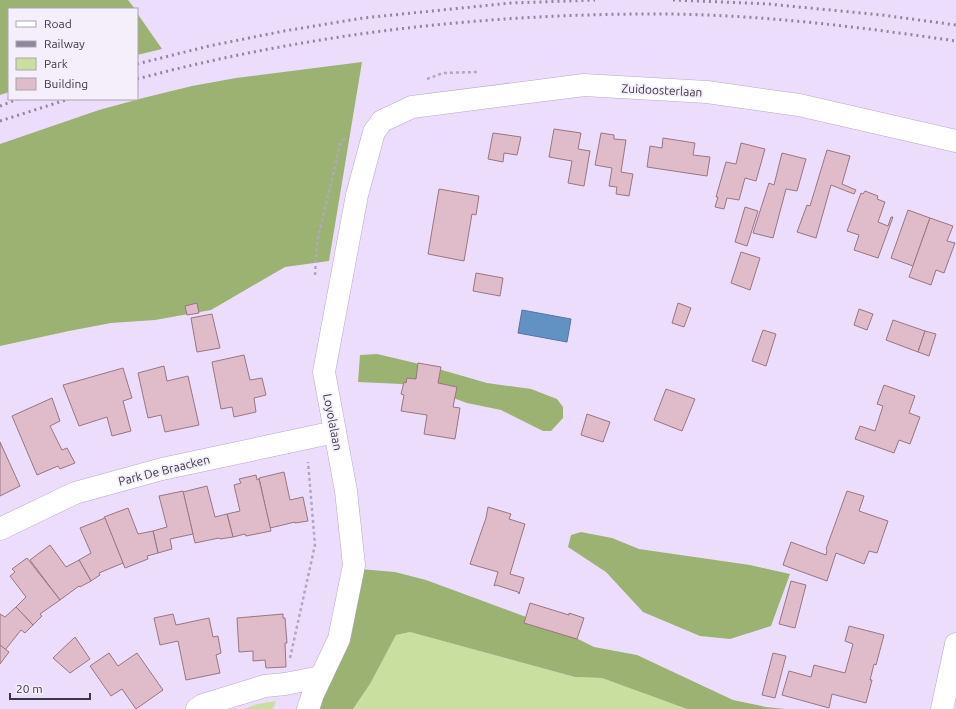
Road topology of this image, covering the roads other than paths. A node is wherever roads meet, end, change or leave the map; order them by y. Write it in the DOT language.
graph roads {
  1 [pos="374,132"];
  2 [pos="956,141"];
  3 [pos="335,432"];
  4 [pos="0,529"];
  5 [pos="955,650"];
  6 [pos="321,677"];
  7 [pos="197,709"];
  8 [pos="308,709"];
  9 [pos="942,709"];
  1 -- 2 [label="street, Zuidoosterlaan"];
  1 -- 3 [label="street, Loyolalaan"];
  3 -- 4 [label="street, Park De Braacken"];
  3 -- 6 [label="street, Loyolalaan"];
  5 -- 9 [label="street"];
  6 -- 7 [label="street"];
  6 -- 8 [label="street, Loyolalaan"];
}
